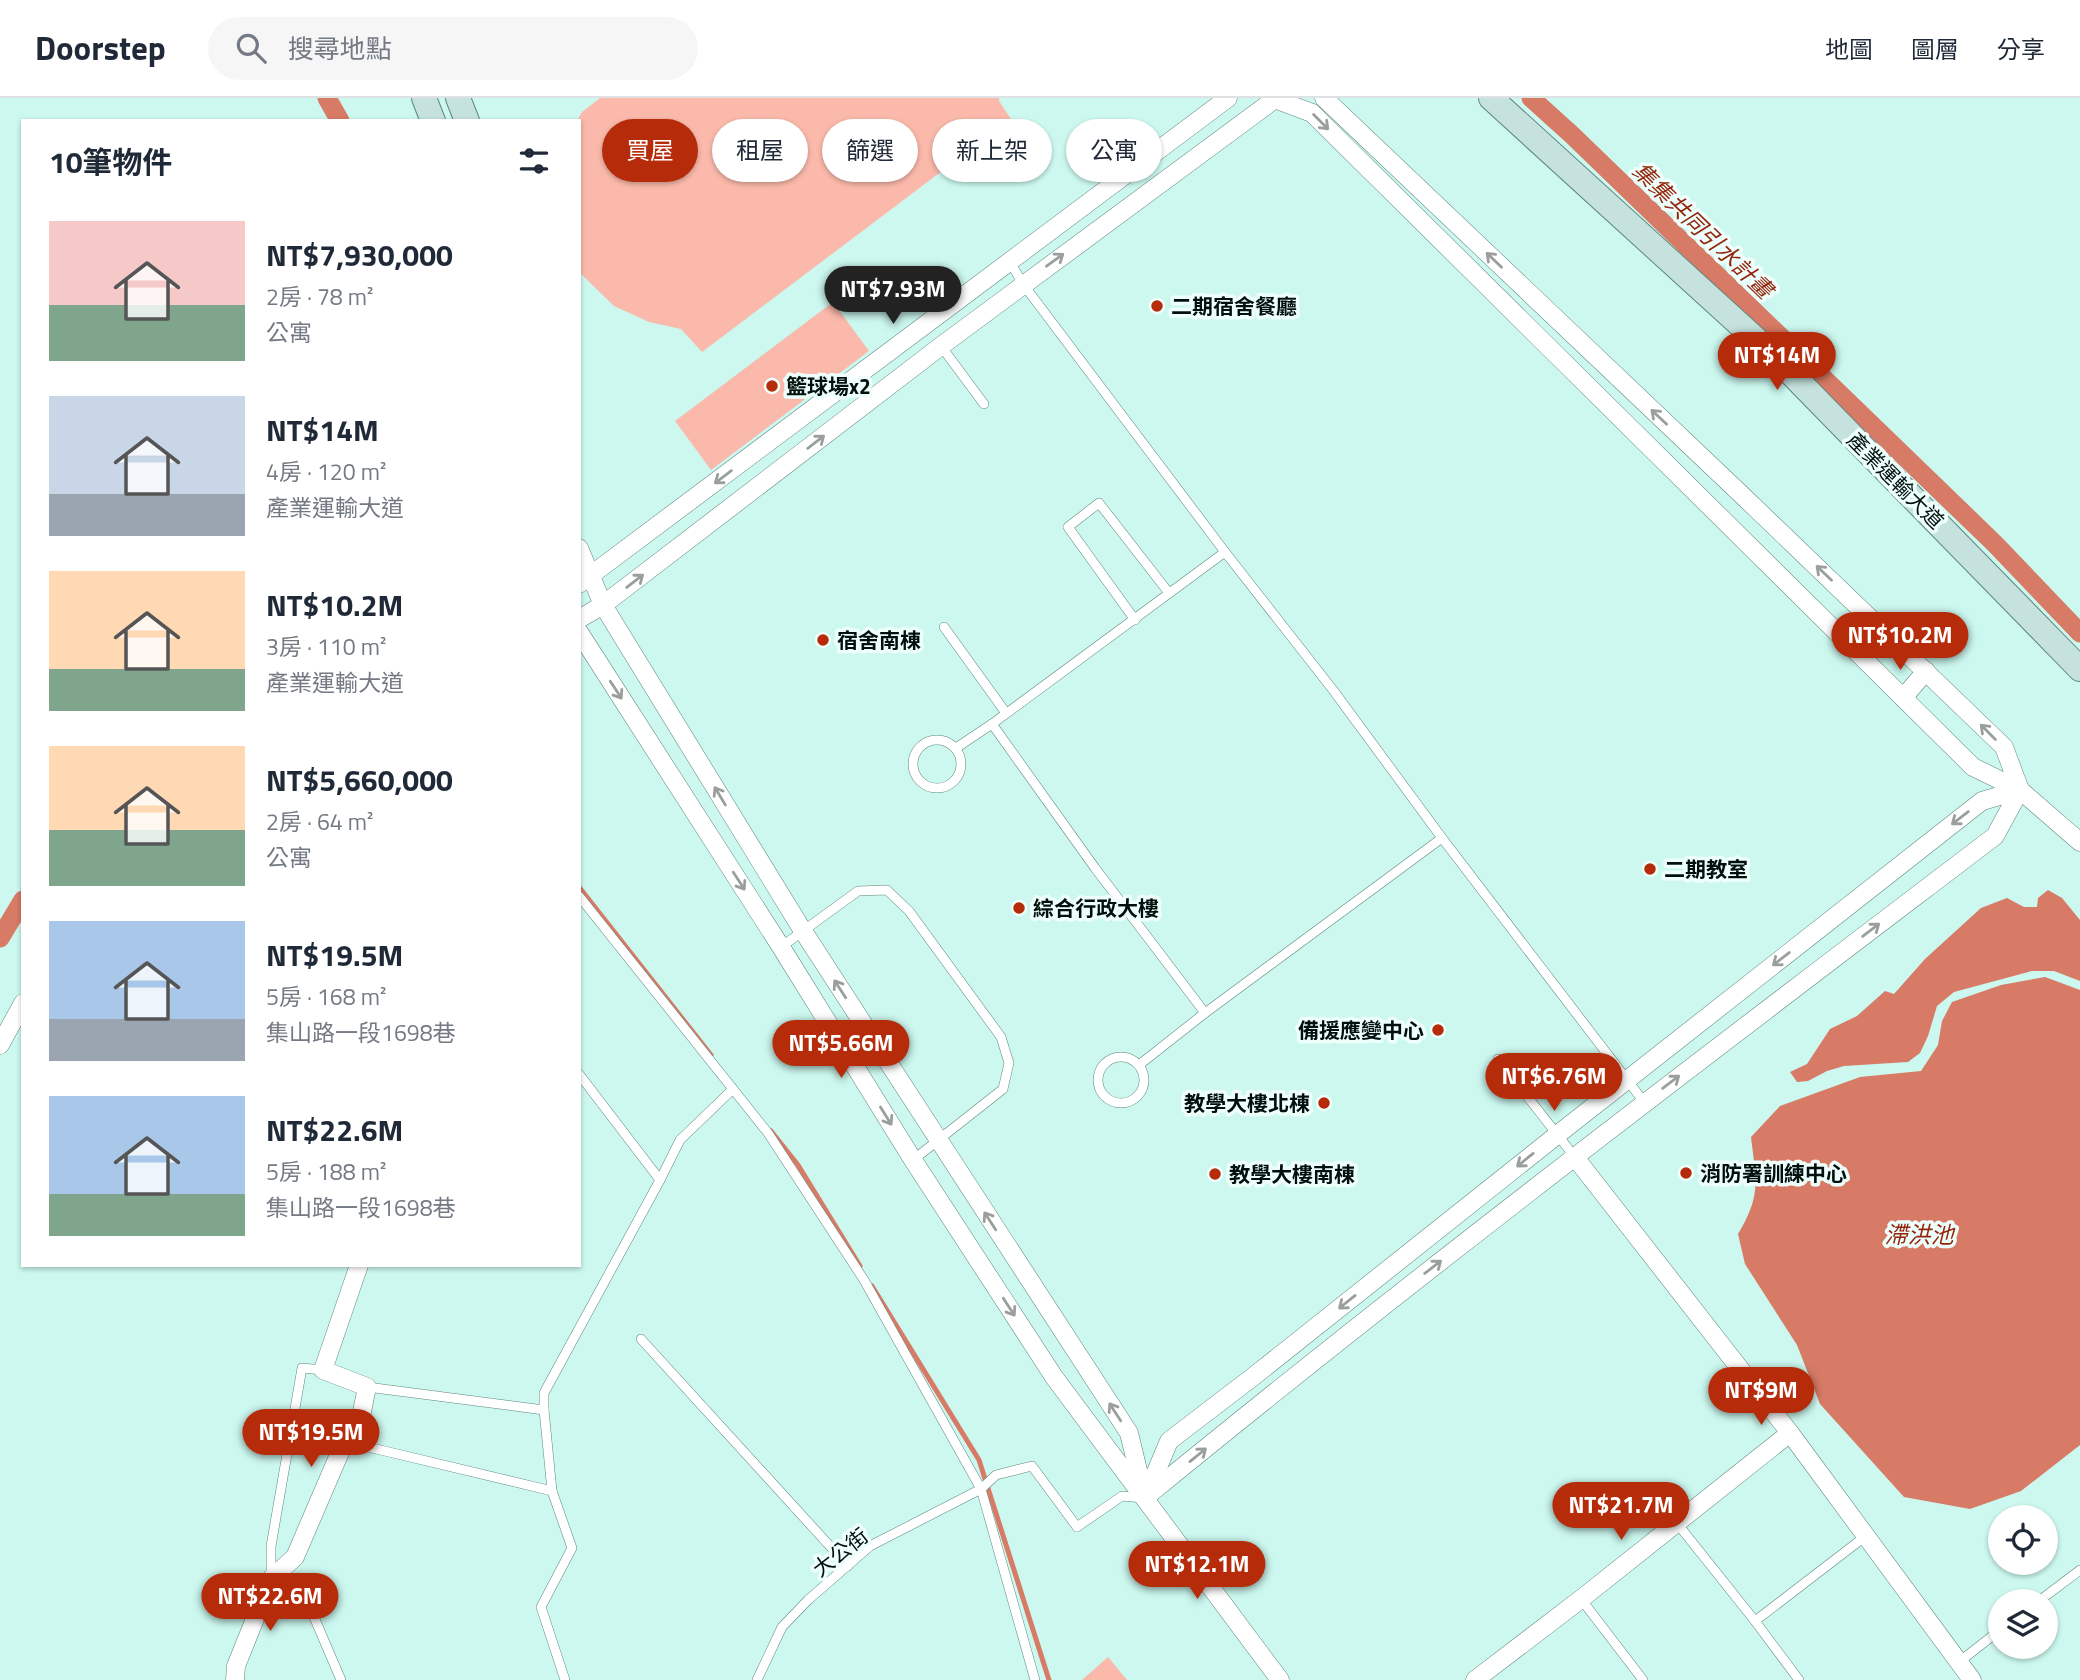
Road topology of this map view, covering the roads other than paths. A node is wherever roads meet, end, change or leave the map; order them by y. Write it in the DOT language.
graph roads {
  1 [pos="424,98"];
  2 [pos="458,98"];
  3 [pos="1228,98"];
  4 [pos="1324,98"];
  5 [pos="1491,98"];
  6 [pos="432,119"];
  7 [pos="466,119"];
  8 [pos="1010,262"];
  9 [pos="1023,284"];
  10 [pos="941,346"];
  11 [pos="1600,361"];
  12 [pos="1584,382"];
  13 [pos="984,404"];
  14 [pos="1745,498"];
  15 [pos="1726,522"];
  16 [pos="1225,552"];
  17 [pos="581,561"];
  18 [pos="584,580"];
  19 [pos="1169,593"];
  20 [pos="603,605"];
  21 [pos="581,618"];
  22 [pos="1135,620"];
  23 [pos="944,627"];
  24 [pos="581,635"];
  25 [pos="2080,669"];
  26 [pos="1926,670"];
  27 [pos="1903,698"];
  28 [pos="1006,713"];
  29 [pos="992,724"];
  30 [pos="956,748"];
  31 [pos="2020,790"];
  32 [pos="1442,838"];
  33 [pos="2080,842"];
  34 [pos="581,899"];
  35 [pos="803,931"];
  36 [pos="781,947"];
  37 [pos="21,1007"];
  38 [pos="1206,1013"];
  39 [pos="0,1045"];
  40 [pos="1498,1059"];
  41 [pos="1139,1065"];
  42 [pos="581,1077"];
  43 [pos="1627,1080"];
  44 [pos="733,1089"];
  45 [pos="1644,1102"];
  46 [pos="1557,1135"];
  47 [pos="938,1141"];
  48 [pos="1574,1156"];
  49 [pos="913,1160"];
  50 [pos="660,1180"];
  51 [pos="358,1267"];
  52 [pos="641,1339"];
  53 [pos="323,1370"];
  54 [pos="367,1387"];
  55 [pos="544,1410"];
  56 [pos="1790,1433"];
  57 [pos="356,1441"];
  58 [pos="981,1489"];
  59 [pos="552,1491"];
  60 [pos="1145,1498"];
  61 [pos="1676,1521"];
  62 [pos="1867,1535"];
  63 [pos="848,1566"];
  64 [pos="2080,1570"];
  65 [pos="271,1579"];
  66 [pos="2055,1589"];
  67 [pos="1581,1600"];
  68 [pos="1755,1621"];
  69 [pos="1988,1639"];
  70 [pos="1959,1662"];
  71 [pos="235,1680"];
  72 [pos="341,1680"];
  73 [pos="565,1680"];
  74 [pos="757,1680"];
  75 [pos="1035,1680"];
  76 [pos="1280,1680"];
  77 [pos="1475,1680"];
  78 [pos="1643,1680"];
  79 [pos="1799,1680"];
  80 [pos="1972,1680"];
  1 -- 6 [label="street"];
  2 -- 7 [label="street"];
  3 -- 8 [label="street"];
  11 -- 4 [label="street, one-way"];
  5 -- 25 [label="street, 產業運輸大道"];
  8 -- 9 [label="lane"];
  8 -- 18 [label="street, one-way"];
  9 -- 10 [label="street"];
  9 -- 12 [label="street, one-way"];
  9 -- 16 [label="lane"];
  10 -- 13 [label="lane"];
  20 -- 10 [label="street, one-way"];
  11 -- 12 [label="street"];
  14 -- 11 [label="street, one-way"];
  12 -- 15 [label="street"];
  14 -- 15 [label="street"];
  26 -- 14 [label="street, one-way"];
  15 -- 27 [label="street"];
  16 -- 19 [label="lane"];
  16 -- 32 [label="lane"];
  17 -- 18 [label="street"];
  18 -- 20 [label="street"];
  19 -- 22 [label="lane"];
  19 -- 22 [label="lane"];
  20 -- 21 [label="street"];
  35 -- 20 [label="street, one-way"];
  22 -- 28 [label="lane"];
  23 -- 28 [label="lane"];
  24 -- 36 [label="street, one-way"];
  26 -- 27 [label="street"];
  31 -- 26 [label="street, one-way"];
  27 -- 31 [label="street"];
  28 -- 29 [label="lane"];
  29 -- 30 [label="lane"];
  29 -- 38 [label="lane"];
  30 -- 30 [label="lane"];
  31 -- 33 [label="street"];
  31 -- 43 [label="street, one-way"];
  45 -- 31 [label="street, one-way"];
  32 -- 38 [label="lane"];
  32 -- 43 [label="lane"];
  34 -- 44 [label="lane"];
  35 -- 36 [label="lane"];
  47 -- 35 [label="street, one-way"];
  35 -- 47 [label="lane"];
  36 -- 49 [label="street, one-way"];
  37 -- 39 [label="street"];
  38 -- 41 [label="lane"];
  40 -- 46 [label="lane"];
  41 -- 41 [label="lane"];
  42 -- 50 [label="lane"];
  43 -- 45 [label="lane"];
  43 -- 46 [label="street"];
  44 -- 50 [label="lane"];
  44 -- 58 [label="lane"];
  45 -- 48 [label="street"];
  46 -- 48 [label="lane"];
  46 -- 60 [label="street, one-way"];
  47 -- 49 [label="lane"];
  60 -- 47 [label="street, one-way"];
  48 -- 56 [label="street"];
  60 -- 48 [label="street, one-way"];
  49 -- 60 [label="street, one-way"];
  50 -- 55 [label="lane"];
  51 -- 53 [label="street"];
  52 -- 63 [label="lane"];
  53 -- 54 [label="street"];
  53 -- 65 [label="lane"];
  54 -- 55 [label="lane"];
  54 -- 57 [label="street"];
  55 -- 59 [label="lane"];
  56 -- 61 [label="street"];
  56 -- 62 [label="street"];
  57 -- 59 [label="lane"];
  57 -- 65 [label="street"];
  58 -- 60 [label="lane, 大公街"];
  58 -- 63 [label="lane, 大公街"];
  58 -- 75 [label="lane"];
  59 -- 73 [label="lane"];
  60 -- 76 [label="street"];
  61 -- 67 [label="street"];
  61 -- 68 [label="lane"];
  62 -- 68 [label="lane"];
  62 -- 70 [label="street"];
  63 -- 74 [label="lane, 大公街"];
  64 -- 66 [label="lane"];
  65 -- 71 [label="street"];
  65 -- 72 [label="lane"];
  67 -- 77 [label="street"];
  67 -- 78 [label="lane"];
  68 -- 79 [label="lane"];
  69 -- 70 [label="lane"];
  70 -- 80 [label="street"];
}
